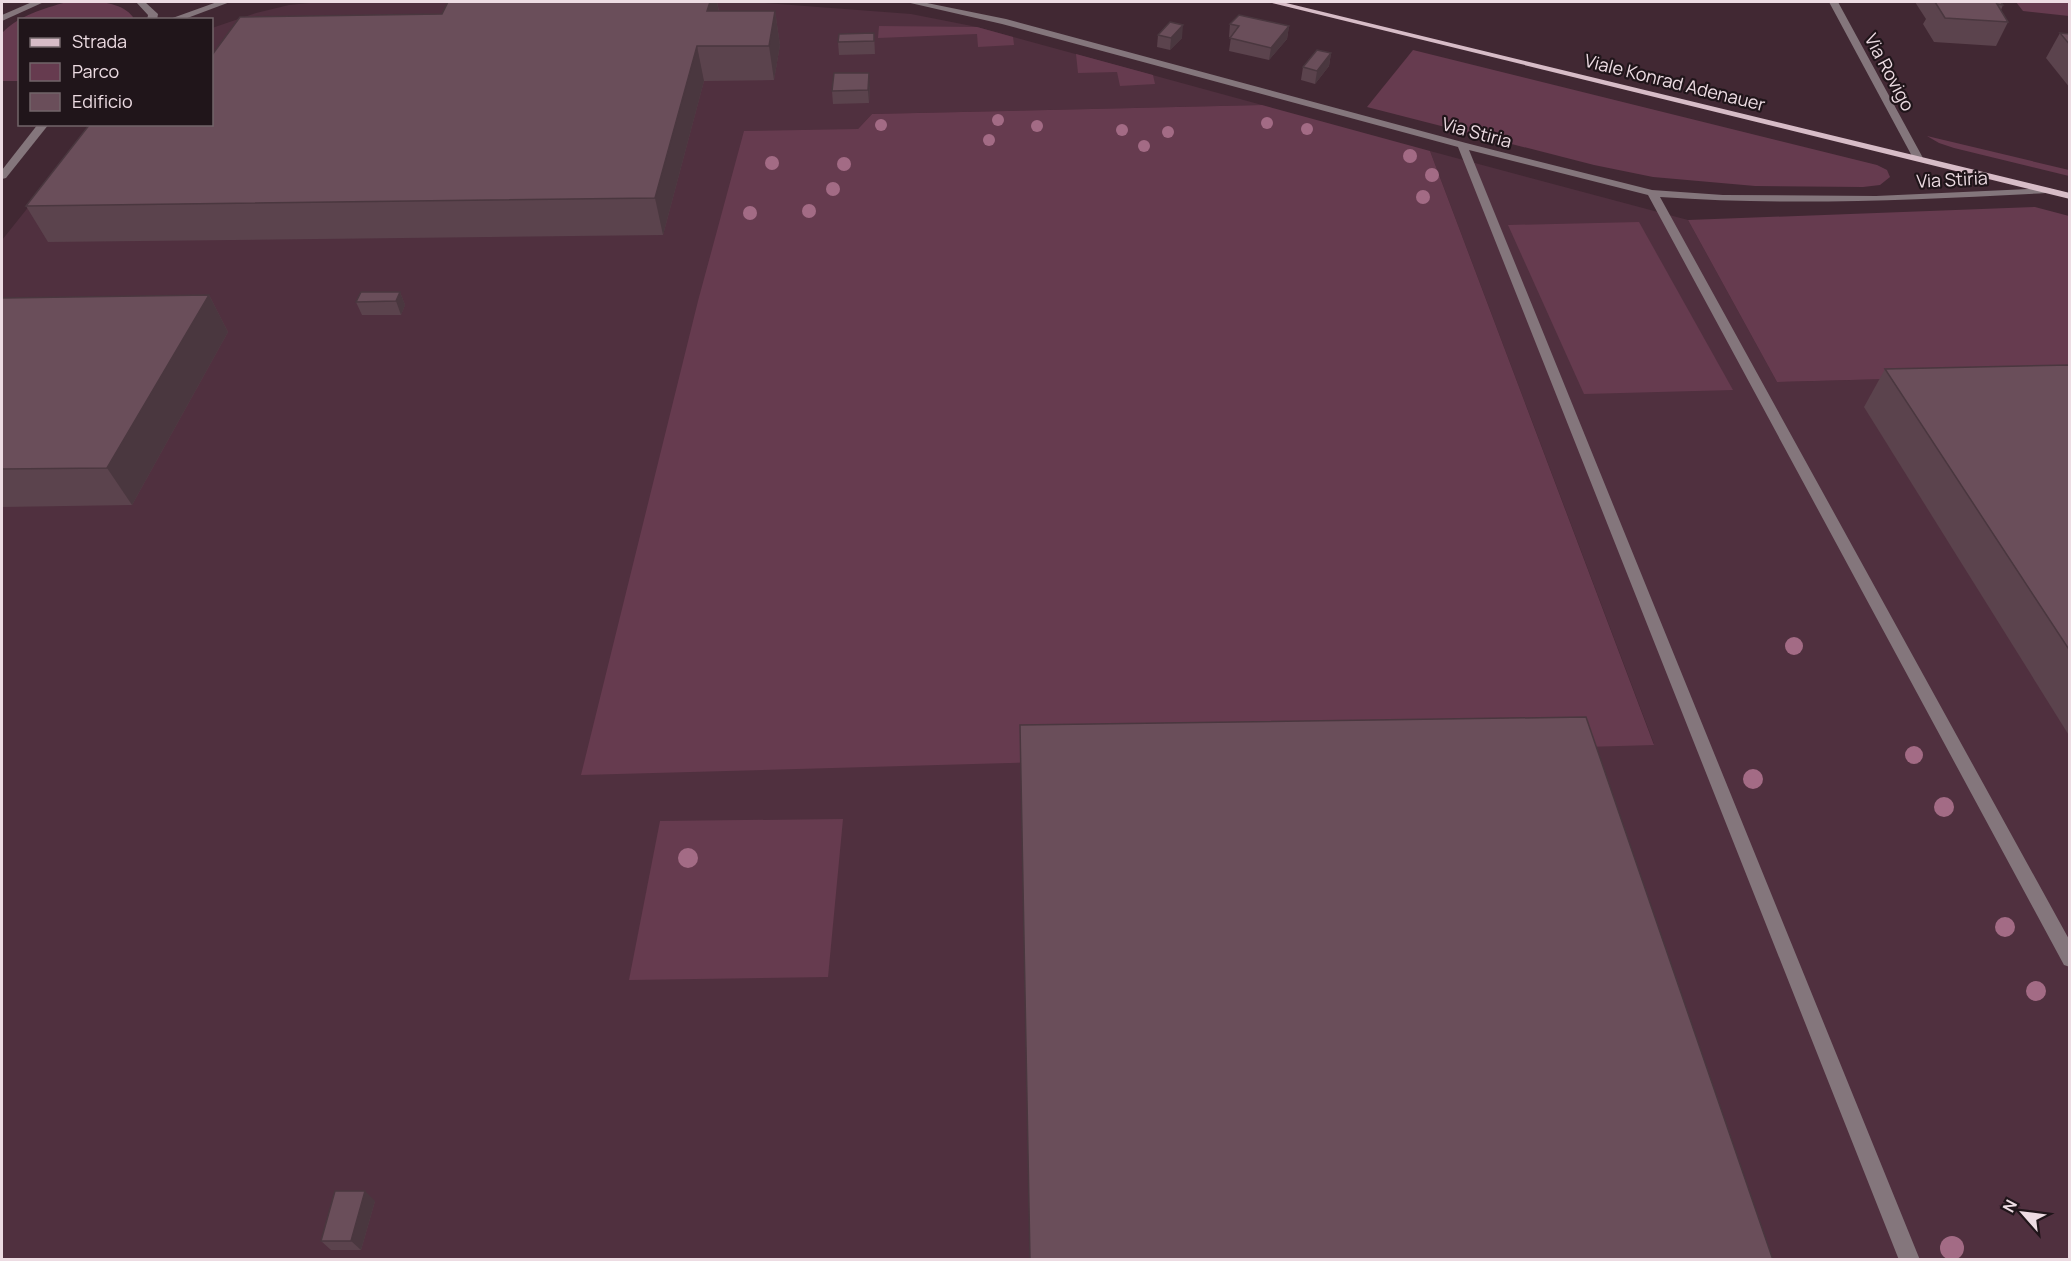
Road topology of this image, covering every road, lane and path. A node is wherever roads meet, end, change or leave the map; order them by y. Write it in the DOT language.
graph roads {
  1 [pos="39,2"];
  2 [pos="140,2"];
  3 [pos="225,2"];
  4 [pos="911,2"];
  5 [pos="1273,2"];
  6 [pos="1833,2"];
  7 [pos="2,18"];
  8 [pos="152,18"];
  9 [pos="177,18"];
  10 [pos="42,126"];
  11 [pos="1462,145"];
  12 [pos="1918,158"];
  13 [pos="2,176"];
  14 [pos="2046,190"];
  15 [pos="1652,193"];
  16 [pos="2070,196"];
  17 [pos="2070,959"];
  18 [pos="1910,1260"];
  1 -- 7 [label="street"];
  2 -- 8 [label="street"];
  3 -- 9 [label="street"];
  4 -- 11 [label="street, Via Stiria"];
  5 -- 12 [label="main road, Viale Konrad Adenauer"];
  6 -- 12 [label="street, Via Rovigo"];
  10 -- 13 [label="street"];
  11 -- 15 [label="street, Via Stiria"];
  11 -- 18 [label="street"];
  12 -- 14 [label="main road, Viale Konrad Adenauer"];
  14 -- 15 [label="street, Via Stiria"];
  14 -- 16 [label="main road, Viale Konrad Adenauer"];
  15 -- 17 [label="street"];
}
